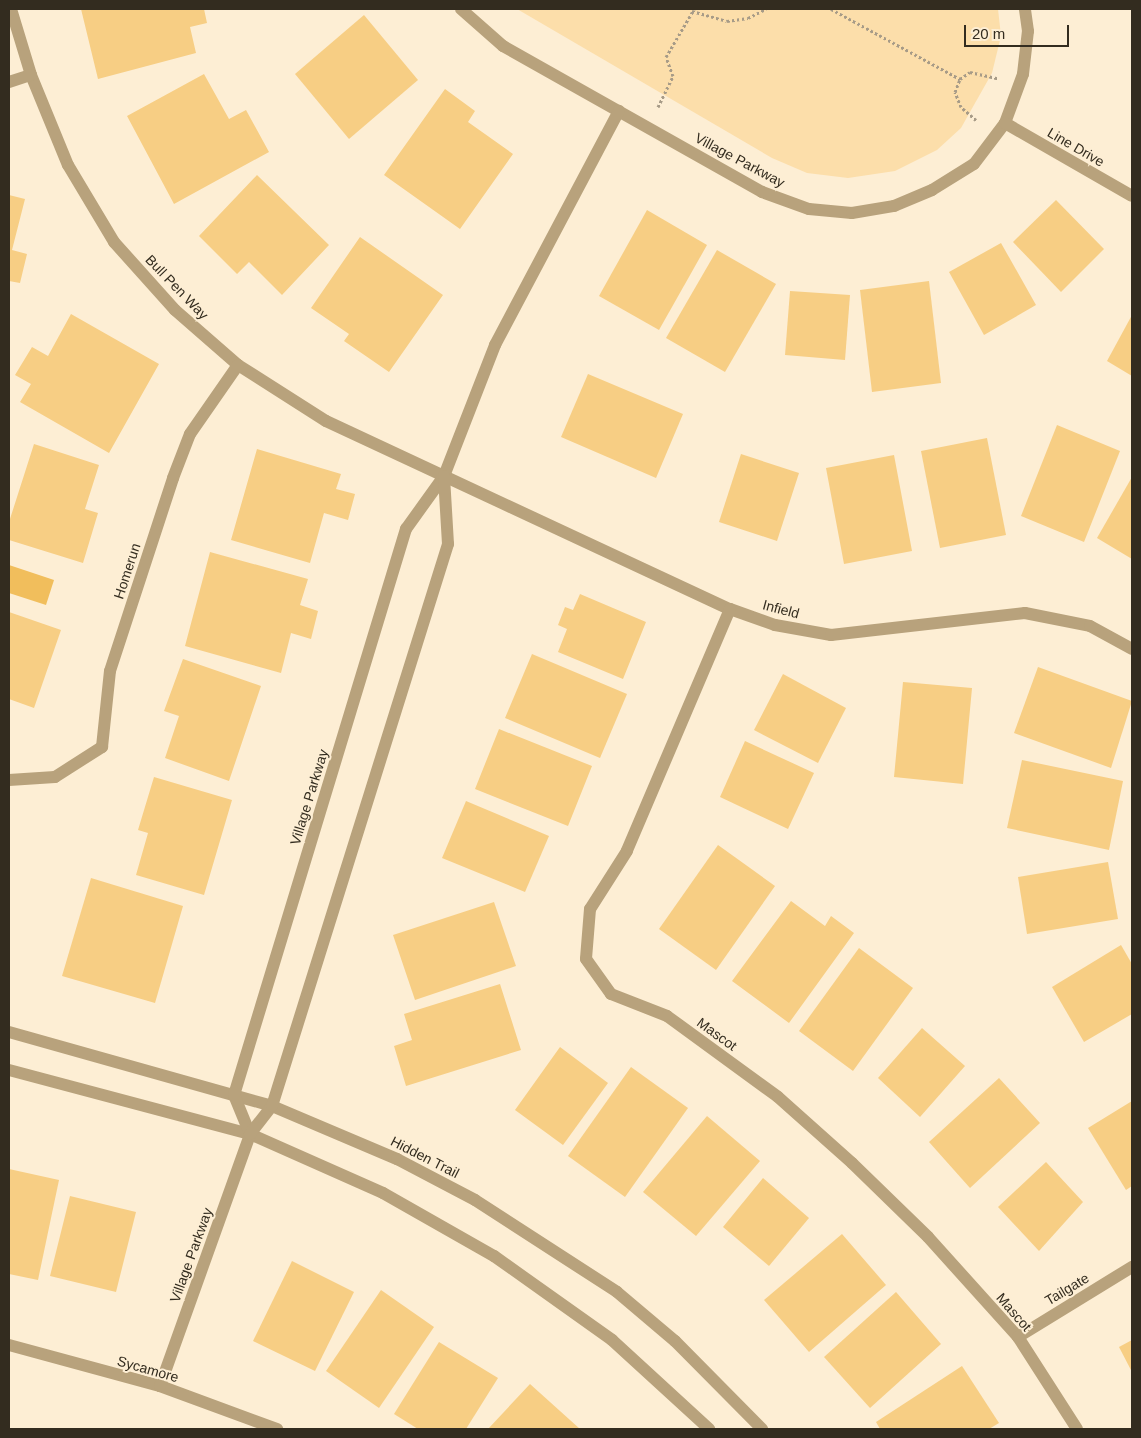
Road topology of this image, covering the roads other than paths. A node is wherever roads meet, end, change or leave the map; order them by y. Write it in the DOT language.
graph roads {
  1 [pos="11,9"];
  2 [pos="461,9"];
  3 [pos="1025,9"];
  4 [pos="31,74"];
  5 [pos="9,82"];
  6 [pos="618,111"];
  7 [pos="1005,123"];
  8 [pos="1132,196"];
  9 [pos="238,365"];
  10 [pos="444,476"];
  11 [pos="730,609"];
  12 [pos="1132,649"];
  13 [pos="9,780"];
  14 [pos="9,1032"];
  15 [pos="9,1070"];
  16 [pos="234,1095"];
  17 [pos="272,1106"];
  18 [pos="250,1134"];
  19 [pos="1132,1267"];
  20 [pos="1018,1337"];
  21 [pos="9,1345"];
  22 [pos="160,1386"];
  23 [pos="277,1429"];
  24 [pos="708,1429"];
  25 [pos="762,1429"];
  26 [pos="1077,1429"];
  1 -- 4 [label="street, Bull Pen Way"];
  2 -- 6 [label="street, Village Parkway"];
  3 -- 7 [label="street, Village Parkway"];
  4 -- 5 [label="street"];
  4 -- 9 [label="street, Bull Pen Way"];
  6 -- 7 [label="street, Village Parkway"];
  6 -- 10 [label="street, Village Parkway"];
  7 -- 8 [label="street, Line Drive"];
  9 -- 10 [label="street, Bull Pen Way"];
  9 -- 13 [label="street, Homerun"];
  10 -- 11 [label="street, Infield"];
  10 -- 16 [label="street, Village Parkway"];
  10 -- 17 [label="street, Village Parkway"];
  11 -- 12 [label="street, Infield"];
  11 -- 20 [label="street, Mascot"];
  14 -- 16 [label="street, Hidden Trail"];
  15 -- 18 [label="street"];
  16 -- 17 [label="street, Hidden Trail"];
  16 -- 18 [label="street"];
  17 -- 18 [label="street, Village Parkway"];
  17 -- 25 [label="street, Hidden Trail"];
  18 -- 22 [label="street, Village Parkway"];
  18 -- 24 [label="street"];
  19 -- 20 [label="street, Tailgate"];
  20 -- 26 [label="street, Mascot"];
  21 -- 22 [label="street, Sycamore"];
  22 -- 23 [label="street, Sycamore"];
}
